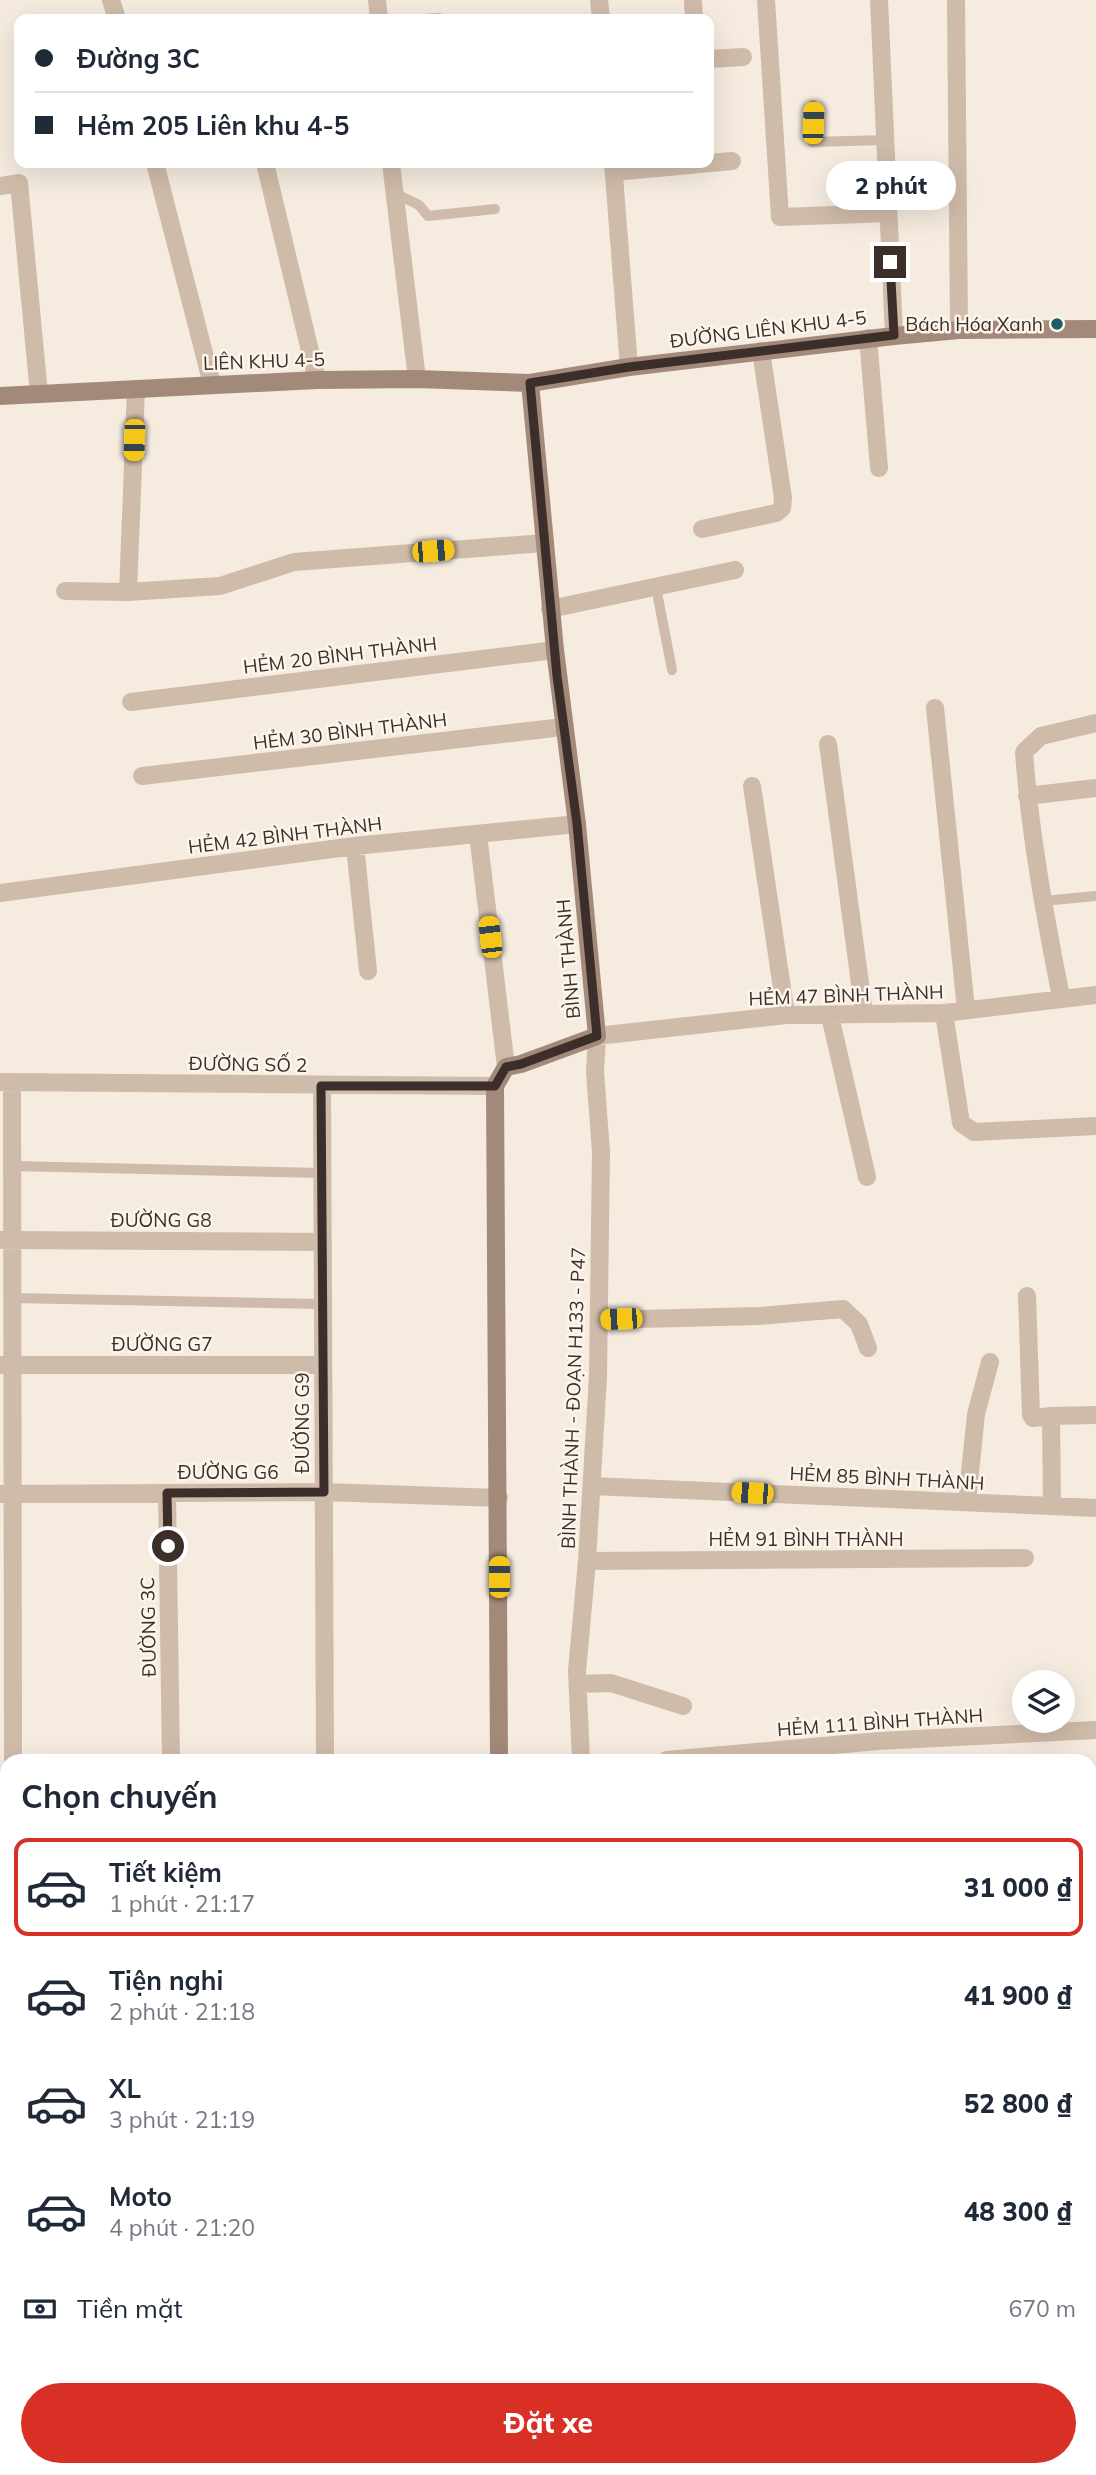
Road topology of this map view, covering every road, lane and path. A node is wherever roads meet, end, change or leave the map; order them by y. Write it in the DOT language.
graph roads {
  1 [pos="766,0"];
  2 [pos="879,0"];
  3 [pos="956,0"];
  4 [pos="743,57"];
  5 [pos="714,59"];
  6 [pos="813,105"];
  7 [pos="885,140"];
  8 [pos="732,161"];
  9 [pos="714,162"];
  10 [pos="156,168"];
  11 [pos="266,168"];
  12 [pos="392,168"];
  13 [pos="613,168"];
  14 [pos="0,186"];
  15 [pos="394,192"];
  16 [pos="495,209"];
  17 [pos="888,213"];
  18 [pos="1096,329"];
  19 [pos="959,330"];
  20 [pos="894,335"];
  21 [pos="868,338"];
  22 [pos="761,351"];
  23 [pos="629,367"];
  24 [pos="417,379"];
  25 [pos="317,380"];
  26 [pos="530,383"];
  27 [pos="212,384"];
  28 [pos="136,389"];
  29 [pos="38,394"];
  30 [pos="0,396"];
  31 [pos="879,468"];
  32 [pos="702,529"];
  33 [pos="545,543"];
  34 [pos="735,570"];
  35 [pos="656,587"];
  36 [pos="65,591"];
  37 [pos="128,592"];
  38 [pos="551,609"];
  39 [pos="555,650"];
  40 [pos="672,670"];
  41 [pos="131,702"];
  42 [pos="935,708"];
  43 [pos="1096,723"];
  44 [pos="563,727"];
  45 [pos="828,744"];
  46 [pos="142,776"];
  47 [pos="752,786"];
  48 [pos="1096,788"];
  49 [pos="1027,796"];
  50 [pos="577,824"];
  51 [pos="478,834"];
  52 [pos="355,846"];
  53 [pos="0,893"];
  54 [pos="1096,897"];
  55 [pos="1043,901"];
  56 [pos="368,971"];
  57 [pos="1096,995"];
  58 [pos="1061,998"];
  59 [pos="966,1009"];
  60 [pos="864,1013"];
  61 [pos="944,1013"];
  62 [pos="786,1015"];
  63 [pos="830,1016"];
  64 [pos="597,1036"];
  65 [pos="506,1067"];
  66 [pos="6,1082"];
  67 [pos="321,1086"];
  68 [pos="495,1086"];
  69 [pos="1096,1126"];
  70 [pos="8,1170"];
  71 [pos="322,1173"];
  72 [pos="867,1177"];
  73 [pos="6,1240"];
  74 [pos="323,1242"];
  75 [pos="1027,1296"];
  76 [pos="12,1298"];
  77 [pos="323,1304"];
  78 [pos="599,1320"];
  79 [pos="868,1348"];
  80 [pos="990,1362"];
  81 [pos="6,1365"];
  82 [pos="323,1365"];
  83 [pos="1096,1415"];
  84 [pos="1051,1416"];
  85 [pos="592,1486"];
  86 [pos="324,1492"];
  87 [pos="167,1493"];
  88 [pos="6,1494"];
  89 [pos="499,1498"];
  90 [pos="967,1502"];
  91 [pos="1052,1506"];
  92 [pos="1096,1508"];
  93 [pos="1025,1558"];
  94 [pos="587,1561"];
  95 [pos="7,1632"];
  96 [pos="578,1684"];
  97 [pos="683,1706"];
  98 [pos="1096,1730"];
  99 [pos="13,1754"];
  100 [pos="171,1754"];
  101 [pos="325,1754"];
  102 [pos="499,1754"];
  103 [pos="581,1754"];
  104 [pos="734,1754"];
  1 -- 17 [label="street"];
  2 -- 7 [label="street"];
  3 -- 19 [label="street"];
  4 -- 5 [label="street"];
  6 -- 7 [label="lane"];
  7 -- 17 [label="street"];
  8 -- 9 [label="street"];
  10 -- 27 [label="street"];
  11 -- 25 [label="street"];
  12 -- 15 [label="street"];
  13 -- 23 [label="street"];
  14 -- 29 [label="street"];
  15 -- 16 [label="lane"];
  15 -- 24 [label="street"];
  17 -- 20 [label="street"];
  18 -- 19 [label="street, ĐƯỜNG LIÊN KHU 4-5"];
  19 -- 20 [label="street, ĐƯỜNG LIÊN KHU 4-5"];
  20 -- 21 [label="street, ĐƯỜNG LIÊN KHU 4-5"];
  21 -- 22 [label="street, ĐƯỜNG LIÊN KHU 4-5"];
  21 -- 31 [label="street"];
  22 -- 23 [label="street, ĐƯỜNG LIÊN KHU 4-5"];
  22 -- 32 [label="street"];
  23 -- 26 [label="street, ĐƯỜNG LIÊN KHU 4-5"];
  24 -- 25 [label="street, LIÊN KHU 4-5"];
  24 -- 26 [label="street, LIÊN KHU 4-5"];
  25 -- 27 [label="street, LIÊN KHU 4-5"];
  26 -- 33 [label="street, BÌNH THÀNH"];
  27 -- 28 [label="street, LIÊN KHU 4-5"];
  28 -- 29 [label="street, LIÊN KHU 4-5"];
  28 -- 37 [label="street"];
  29 -- 30 [label="street, LIÊN KHU 4-5"];
  33 -- 37 [label="street"];
  33 -- 38 [label="street, BÌNH THÀNH"];
  34 -- 35 [label="street"];
  35 -- 38 [label="street"];
  35 -- 40 [label="lane"];
  36 -- 37 [label="street"];
  38 -- 39 [label="street, BÌNH THÀNH"];
  39 -- 41 [label="street, HẺM 20 BÌNH THÀNH"];
  39 -- 44 [label="street, BÌNH THÀNH"];
  42 -- 59 [label="street"];
  43 -- 49 [label="street"];
  44 -- 46 [label="street, HẺM 30 BÌNH THÀNH"];
  44 -- 50 [label="street, BÌNH THÀNH"];
  45 -- 60 [label="street"];
  47 -- 62 [label="street"];
  48 -- 49 [label="street"];
  49 -- 55 [label="street"];
  50 -- 51 [label="street, HẺM 42 BÌNH THÀNH"];
  50 -- 64 [label="street, BÌNH THÀNH"];
  51 -- 52 [label="street, HẺM 42 BÌNH THÀNH"];
  51 -- 65 [label="street"];
  52 -- 53 [label="street, HẺM 42 BÌNH THÀNH"];
  52 -- 56 [label="street"];
  54 -- 55 [label="lane"];
  55 -- 58 [label="street"];
  57 -- 58 [label="street, HẺM 47 BÌNH THÀNH"];
  58 -- 59 [label="street, HẺM 47 BÌNH THÀNH"];
  59 -- 61 [label="street, HẺM 47 BÌNH THÀNH"];
  60 -- 61 [label="street, HẺM 47 BÌNH THÀNH"];
  60 -- 63 [label="street, HẺM 47 BÌNH THÀNH"];
  61 -- 69 [label="street"];
  62 -- 63 [label="street, HẺM 47 BÌNH THÀNH"];
  62 -- 64 [label="street, HẺM 47 BÌNH THÀNH"];
  63 -- 72 [label="street"];
  64 -- 65 [label="street, BÌNH THÀNH"];
  64 -- 78 [label="street, BÌNH THÀNH - ĐOẠN H133 - P47"];
  65 -- 68 [label="street"];
  66 -- 67 [label="street, ĐƯỜNG SỐ 2"];
  66 -- 70 [label="street"];
  67 -- 68 [label="street, ĐƯỜNG SỐ 2"];
  67 -- 71 [label="street, ĐƯỜNG G9"];
  68 -- 89 [label="street"];
  70 -- 71 [label="lane"];
  70 -- 73 [label="street"];
  71 -- 74 [label="street, ĐƯỜNG G9"];
  73 -- 74 [label="street, ĐƯỜNG G8"];
  73 -- 76 [label="street"];
  74 -- 77 [label="street, ĐƯỜNG G9"];
  75 -- 84 [label="street"];
  76 -- 77 [label="lane"];
  76 -- 81 [label="street"];
  77 -- 82 [label="street, ĐƯỜNG G9"];
  78 -- 79 [label="street"];
  78 -- 85 [label="street, BÌNH THÀNH - ĐOẠN H133 - P47"];
  80 -- 90 [label="street"];
  81 -- 82 [label="street, ĐƯỜNG G7"];
  81 -- 88 [label="street"];
  82 -- 86 [label="street, ĐƯỜNG G9"];
  83 -- 84 [label="street"];
  84 -- 91 [label="street"];
  85 -- 90 [label="street, HẺM 85 BÌNH THÀNH"];
  85 -- 94 [label="street, BÌNH THÀNH - ĐOẠN H133 - P47"];
  86 -- 87 [label="street, ĐƯỜNG G6"];
  86 -- 89 [label="street, ĐƯỜNG G6"];
  86 -- 101 [label="street, ĐƯỜNG G9"];
  87 -- 88 [label="street, ĐƯỜNG G6"];
  87 -- 100 [label="street, ĐƯỜNG 3C"];
  88 -- 95 [label="street"];
  89 -- 102 [label="street"];
  90 -- 91 [label="street, HẺM 85 BÌNH THÀNH"];
  91 -- 92 [label="street, HẺM 85 BÌNH THÀNH"];
  93 -- 94 [label="street, HẺM 91 BÌNH THÀNH"];
  94 -- 96 [label="street, BÌNH THÀNH - ĐOẠN H133 - P47"];
  95 -- 99 [label="street"];
  96 -- 97 [label="street"];
  96 -- 103 [label="street, BÌNH THÀNH - ĐOẠN H133 - P47"];
  98 -- 104 [label="street, HẺM 111 BÌNH THÀNH"];
}
